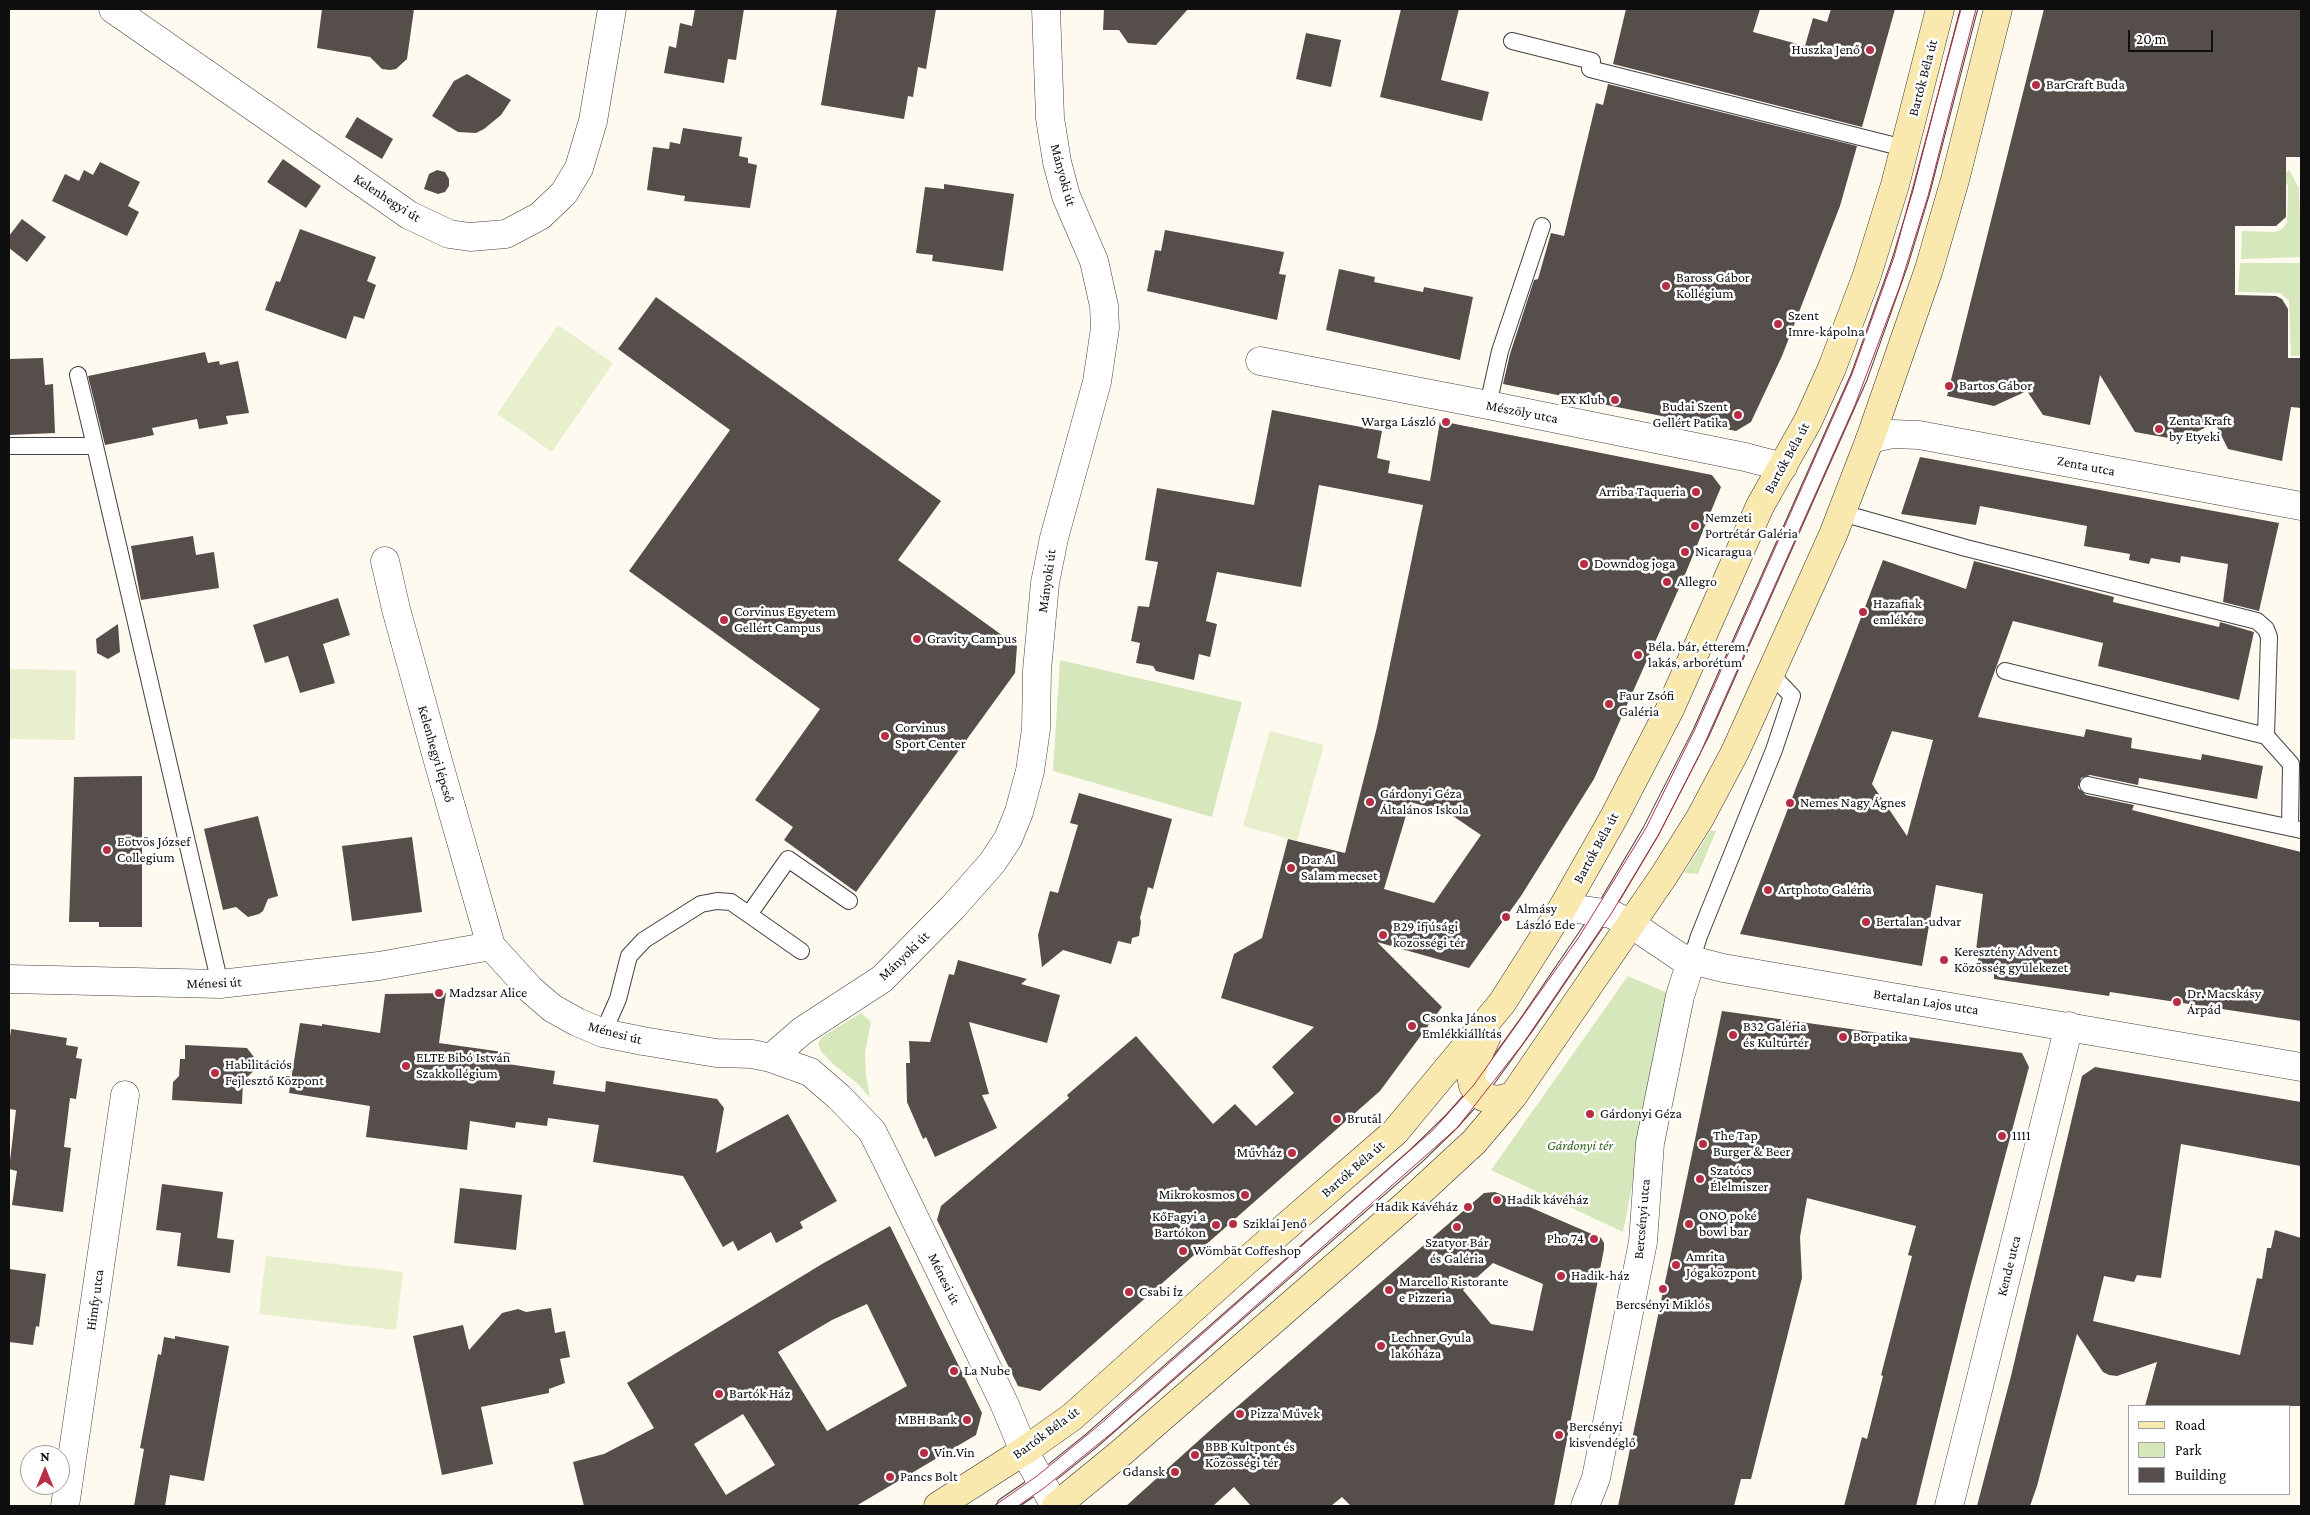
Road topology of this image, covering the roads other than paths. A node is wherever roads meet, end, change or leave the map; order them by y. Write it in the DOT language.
graph roads {
  1 [pos="113,9"];
  2 [pos="612,9"];
  3 [pos="1046,9"];
  4 [pos="1940,9"];
  5 [pos="1969,9"];
  6 [pos="1998,9"];
  7 [pos="1512,41"];
  8 [pos="1904,148"];
  9 [pos="1542,226"];
  10 [pos="1260,361"];
  11 [pos="78,374"];
  12 [pos="1488,405"];
  13 [pos="1870,439"];
  14 [pos="9,446"];
  15 [pos="95,446"];
  16 [pos="1783,467"];
  17 [pos="2301,506"];
  18 [pos="1842,513"];
  19 [pos="385,561"];
  20 [pos="2005,671"];
  21 [pos="1771,674"];
  22 [pos="2266,736"];
  23 [pos="2088,785"];
  24 [pos="2296,829"];
  25 [pos="849,901"];
  26 [pos="1563,907"];
  27 [pos="1604,912"];
  28 [pos="750,913"];
  29 [pos="1631,924"];
  30 [pos="491,946"];
  31 [pos="801,950"];
  32 [pos="1691,960"];
  33 [pos="9,979"];
  34 [pos="220,984"];
  35 [pos="1502,1003"];
  36 [pos="2069,1026"];
  37 [pos="604,1033"];
  38 [pos="771,1058"];
  39 [pos="2301,1067"];
  40 [pos="1477,1093"];
  41 [pos="125,1094"];
  42 [pos="1513,1096"];
  43 [pos="1024,1451"];
  44 [pos="1040,1482"];
  45 [pos="65,1506"];
  46 [pos="938,1506"];
  47 [pos="1005,1506"];
  48 [pos="1056,1506"];
  49 [pos="1585,1506"];
  50 [pos="1949,1506"];
  1 -- 2 [label="street, Kelenhegyi út"];
  3 -- 38 [label="street, Mányoki út"];
  4 -- 8 [label="main road, Bartók Béla út"];
  5 -- 27 [label="lane, Bartók Béla út"];
  6 -- 13 [label="main road"];
  7 -- 8 [label="lane"];
  8 -- 16 [label="main road, Bartók Béla út"];
  9 -- 12 [label="lane"];
  10 -- 12 [label="street, Mészöly utca"];
  11 -- 15 [label="lane"];
  12 -- 16 [label="street, Mészöly utca"];
  13 -- 17 [label="street, Zenta utca"];
  13 -- 18 [label="main road"];
  14 -- 15 [label="lane"];
  15 -- 34 [label="lane"];
  16 -- 26 [label="main road, Bartók Béla út"];
  18 -- 21 [label="main road"];
  18 -- 22 [label="lane"];
  19 -- 30 [label="street, Kelenhegyi lépcső"];
  20 -- 22 [label="lane"];
  21 -- 29 [label="main road"];
  21 -- 32 [label="lane"];
  22 -- 24 [label="lane"];
  23 -- 24 [label="lane"];
  25 -- 28 [label="lane"];
  26 -- 27 [label="street, Bertalan Lajos utca"];
  26 -- 35 [label="main road, Bartók Béla út"];
  27 -- 29 [label="street, Bertalan Lajos utca"];
  27 -- 40 [label="lane, Bartók Béla út"];
  28 -- 31 [label="lane"];
  28 -- 37 [label="lane"];
  29 -- 32 [label="street, Bertalan Lajos utca"];
  29 -- 42 [label="main road"];
  30 -- 34 [label="street, Ménesi út"];
  30 -- 37 [label="street, Ménesi út"];
  32 -- 36 [label="street, Bertalan Lajos utca"];
  32 -- 49 [label="street, Bercsényi utca"];
  33 -- 34 [label="street, Ménesi út"];
  35 -- 40 [label="main road"];
  35 -- 43 [label="main road, Bartók Béla út"];
  36 -- 39 [label="street, Bertalan Lajos utca"];
  36 -- 50 [label="street, Kende utca"];
  37 -- 38 [label="street, Ménesi út"];
  38 -- 43 [label="street, Ménesi út"];
  40 -- 42 [label="main road"];
  40 -- 44 [label="lane, Bartók Béla út"];
  41 -- 45 [label="street, Himfy utca"];
  42 -- 48 [label="main road"];
  43 -- 44 [label="street, Ménesi út"];
  43 -- 46 [label="main road, Bartók Béla út"];
  44 -- 47 [label="lane, Bartók Béla út"];
  44 -- 48 [label="street, Ménesi út"];
}
